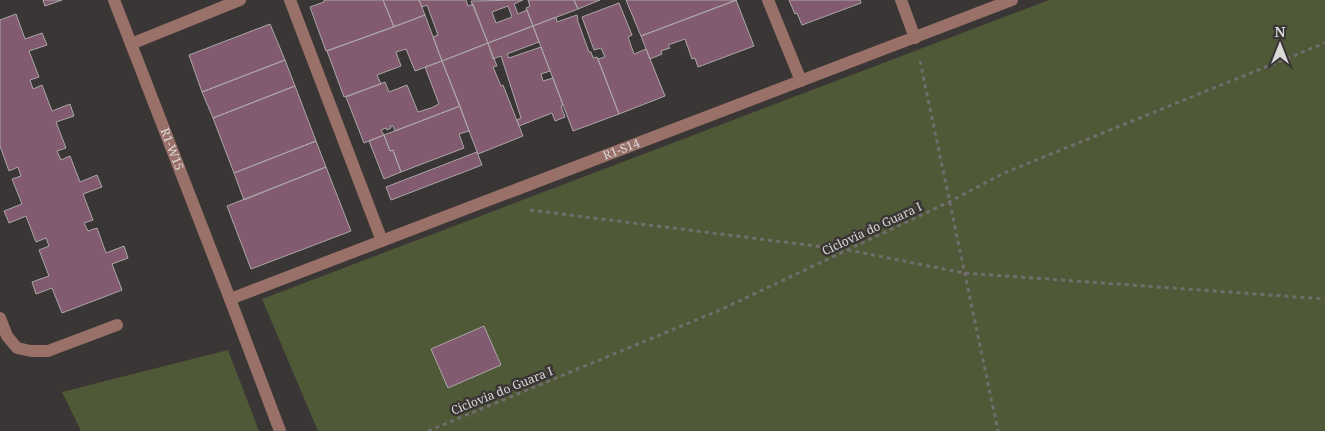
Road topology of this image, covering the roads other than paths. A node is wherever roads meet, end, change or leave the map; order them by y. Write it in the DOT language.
graph roads {
  1 [pos="114,0"];
  2 [pos="240,0"];
  3 [pos="290,0"];
  4 [pos="768,0"];
  5 [pos="901,0"];
  6 [pos="1012,0"];
  7 [pos="916,38"];
  8 [pos="131,44"];
  9 [pos="801,81"];
  10 [pos="382,241"];
  11 [pos="230,298"];
  12 [pos="0,318"];
  13 [pos="117,325"];
  14 [pos="280,431"];
  1 -- 8 [label="street, R1-W15"];
  2 -- 8 [label="street"];
  3 -- 10 [label="street"];
  4 -- 9 [label="street"];
  5 -- 7 [label="street"];
  6 -- 7 [label="street, R1-S14"];
  7 -- 9 [label="street, R1-S14"];
  8 -- 11 [label="street, R1-W15"];
  9 -- 10 [label="street, R1-S14"];
  10 -- 11 [label="street, R1-S14"];
  11 -- 14 [label="street, R1-W15"];
  12 -- 13 [label="street"];
}
